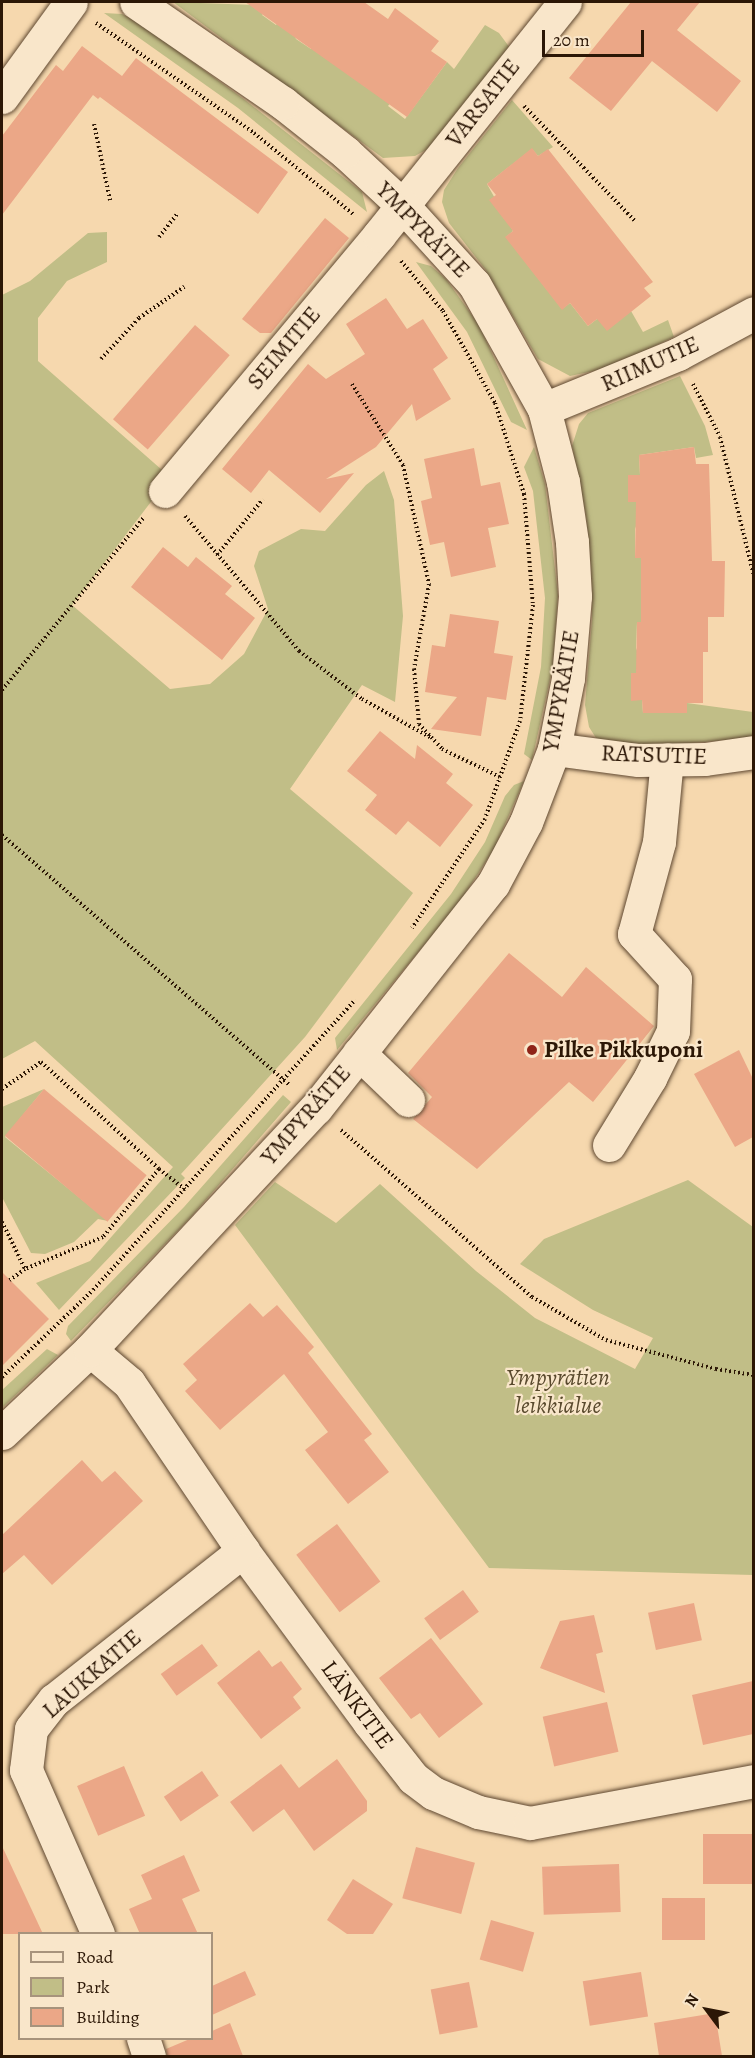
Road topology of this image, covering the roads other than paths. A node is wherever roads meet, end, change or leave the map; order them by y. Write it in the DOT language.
graph roads {
  1 [pos="136,2"];
  2 [pos="565,2"];
  3 [pos="70,3"];
  4 [pos="2,97"];
  5 [pos="402,205"];
  6 [pos="753,313"];
  7 [pos="544,409"];
  8 [pos="165,491"];
  9 [pos="554,749"];
  10 [pos="753,752"];
  11 [pos="668,759"];
  12 [pos="359,1053"];
  13 [pos="408,1100"];
  14 [pos="609,1145"];
  15 [pos="90,1350"];
  16 [pos="2,1433"];
  17 [pos="243,1551"];
  18 [pos="753,1780"];
  19 [pos="97,1932"];
  20 [pos="144,2040"];
  21 [pos="149,2056"];
  1 -- 5 [label="street, YMPYRÄTIE"];
  2 -- 5 [label="street, VARSATIE"];
  3 -- 4 [label="street"];
  5 -- 7 [label="street, YMPYRÄTIE"];
  5 -- 8 [label="street, SEIMITIE"];
  6 -- 7 [label="street, RIIMUTIE"];
  7 -- 9 [label="street, YMPYRÄTIE"];
  9 -- 11 [label="street, RATSUTIE"];
  9 -- 12 [label="street, YMPYRÄTIE"];
  10 -- 11 [label="street, RATSUTIE"];
  11 -- 14 [label="street"];
  12 -- 13 [label="street"];
  12 -- 15 [label="street, YMPYRÄTIE"];
  15 -- 16 [label="street, YMPYRÄTIE"];
  15 -- 17 [label="street, LÄNKITIE"];
  17 -- 18 [label="street, LÄNKITIE"];
  17 -- 19 [label="street, LAUKKATIE"];
  20 -- 21 [label="street"];
}
